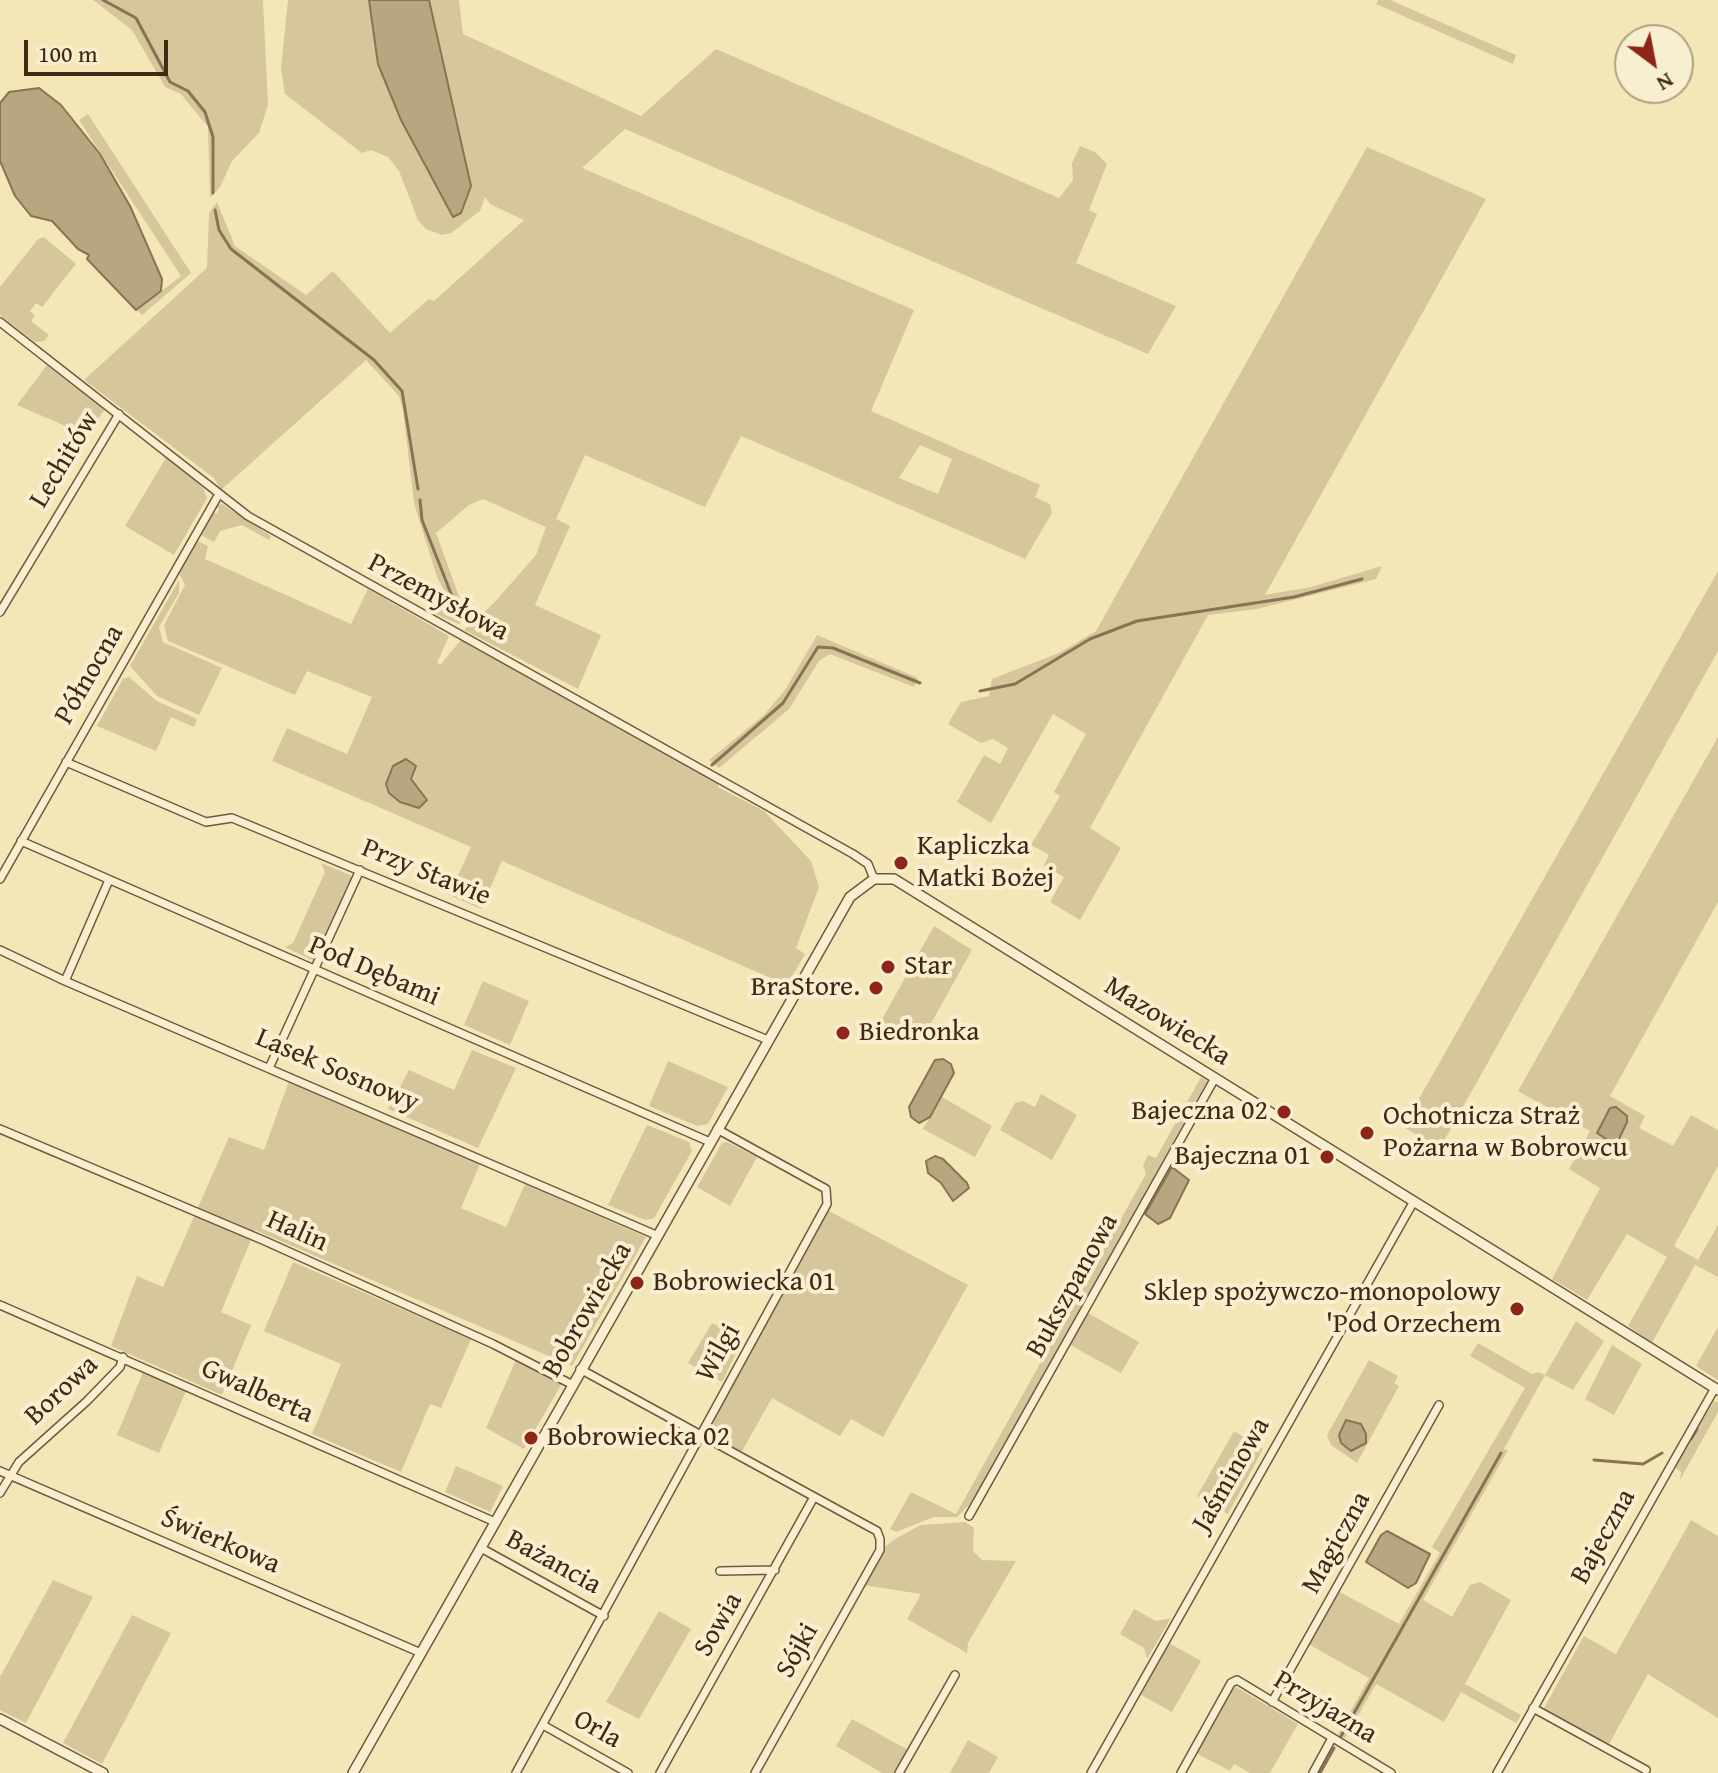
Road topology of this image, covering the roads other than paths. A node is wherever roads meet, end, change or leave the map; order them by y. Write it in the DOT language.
graph roads {
  1 [pos="0,322"];
  2 [pos="119,414"];
  3 [pos="219,494"];
  4 [pos="0,612"];
  5 [pos="66,762"];
  6 [pos="21,841"];
  7 [pos="360,870"];
  8 [pos="0,879"];
  9 [pos="874,879"];
  10 [pos="109,880"];
  11 [pos="0,950"];
  12 [pos="316,971"];
  13 [pos="65,981"];
  14 [pos="768,1040"];
  15 [pos="270,1066"];
  16 [pos="1215,1078"];
  17 [pos="0,1129"];
  18 [pos="717,1129"];
  19 [pos="710,1142"];
  20 [pos="1414,1201"];
  21 [pos="656,1235"];
  22 [pos="0,1305"];
  23 [pos="123,1357"];
  24 [pos="580,1369"];
  25 [pos="571,1384"];
  26 [pos="1717,1389"];
  27 [pos="1439,1405"];
  28 [pos="699,1435"];
  29 [pos="0,1471"];
  30 [pos="10,1475"];
  31 [pos="0,1493"];
  32 [pos="814,1497"];
  33 [pos="969,1516"];
  34 [pos="495,1522"];
  35 [pos="481,1548"];
  36 [pos="775,1570"];
  37 [pos="720,1571"];
  38 [pos="604,1616"];
  39 [pos="421,1653"];
  40 [pos="955,1675"];
  41 [pos="1272,1702"];
  42 [pos="1533,1708"];
  43 [pos="0,1719"];
  44 [pos="543,1725"];
  45 [pos="1331,1740"];
  46 [pos="1651,1760"];
  47 [pos="89,1770"];
  48 [pos="1645,1772"];
  49 [pos="103,1773"];
  50 [pos="353,1773"];
  51 [pos="516,1773"];
  52 [pos="628,1773"];
  53 [pos="660,1773"];
  54 [pos="755,1773"];
  55 [pos="899,1773"];
  56 [pos="1091,1773"];
  57 [pos="1181,1773"];
  58 [pos="1313,1773"];
  59 [pos="1391,1773"];
  60 [pos="1497,1773"];
  1 -- 2 [label="street, Przemysłowa"];
  2 -- 3 [label="street, Przemysłowa"];
  2 -- 4 [label="street, Lechitów"];
  3 -- 5 [label="street, Północna"];
  3 -- 9 [label="street, Przemysłowa"];
  5 -- 6 [label="street, Północna"];
  5 -- 7 [label="street, Przy Stawie"];
  6 -- 8 [label="street, Północna"];
  6 -- 10 [label="street, Pod Dębami"];
  7 -- 12 [label="street"];
  7 -- 14 [label="street, Przy Stawie"];
  9 -- 14 [label="street, Bobrowiecka"];
  9 -- 16 [label="street, Mazowiecka"];
  10 -- 12 [label="street, Pod Dębami"];
  10 -- 13 [label="street"];
  11 -- 13 [label="street, Lasek Sosnowy"];
  12 -- 15 [label="street"];
  12 -- 19 [label="street, Pod Dębami"];
  13 -- 15 [label="street, Lasek Sosnowy"];
  14 -- 18 [label="street, Bobrowiecka"];
  15 -- 21 [label="street, Lasek Sosnowy"];
  16 -- 20 [label="street, Mazowiecka"];
  16 -- 33 [label="street, Bukszpanowa"];
  17 -- 25 [label="street, Halin"];
  18 -- 19 [label="street, Bobrowiecka"];
  18 -- 28 [label="street, Wilgi"];
  19 -- 21 [label="street, Bobrowiecka"];
  20 -- 26 [label="street, Mazowiecka"];
  20 -- 56 [label="street, Jaśminowa"];
  21 -- 24 [label="street, Bobrowiecka"];
  22 -- 23 [label="street, Gwalberta"];
  23 -- 30 [label="street, Borowa"];
  23 -- 34 [label="street, Gwalberta"];
  24 -- 25 [label="street, Bobrowiecka"];
  24 -- 28 [label="street"];
  25 -- 34 [label="street, Bobrowiecka"];
  26 -- 42 [label="street, Bajeczna"];
  27 -- 41 [label="street, Magiczna"];
  28 -- 32 [label="street"];
  28 -- 38 [label="street, Wilgi"];
  29 -- 30 [label="street, Świerkowa"];
  30 -- 31 [label="street, Borowa"];
  30 -- 39 [label="street, Świerkowa"];
  32 -- 36 [label="street, Sowia"];
  32 -- 54 [label="street, Sójki"];
  34 -- 35 [label="street, Bobrowiecka"];
  35 -- 38 [label="street, Bażancia"];
  35 -- 39 [label="street, Bobrowiecka"];
  36 -- 37 [label="street"];
  36 -- 53 [label="street, Sowia"];
  38 -- 44 [label="street, Wilgi"];
  39 -- 50 [label="street, Bobrowiecka"];
  40 -- 55 [label="street"];
  41 -- 45 [label="street, Przyjazna"];
  41 -- 57 [label="street, Przyjazna"];
  42 -- 48 [label="street"];
  42 -- 60 [label="street, Bajeczna"];
  43 -- 47 [label="street"];
  44 -- 51 [label="street, Wilgi"];
  44 -- 52 [label="street, Orla"];
  45 -- 58 [label="street"];
  45 -- 59 [label="street, Przyjazna"];
  46 -- 48 [label="street"];
  47 -- 49 [label="street"];
}
